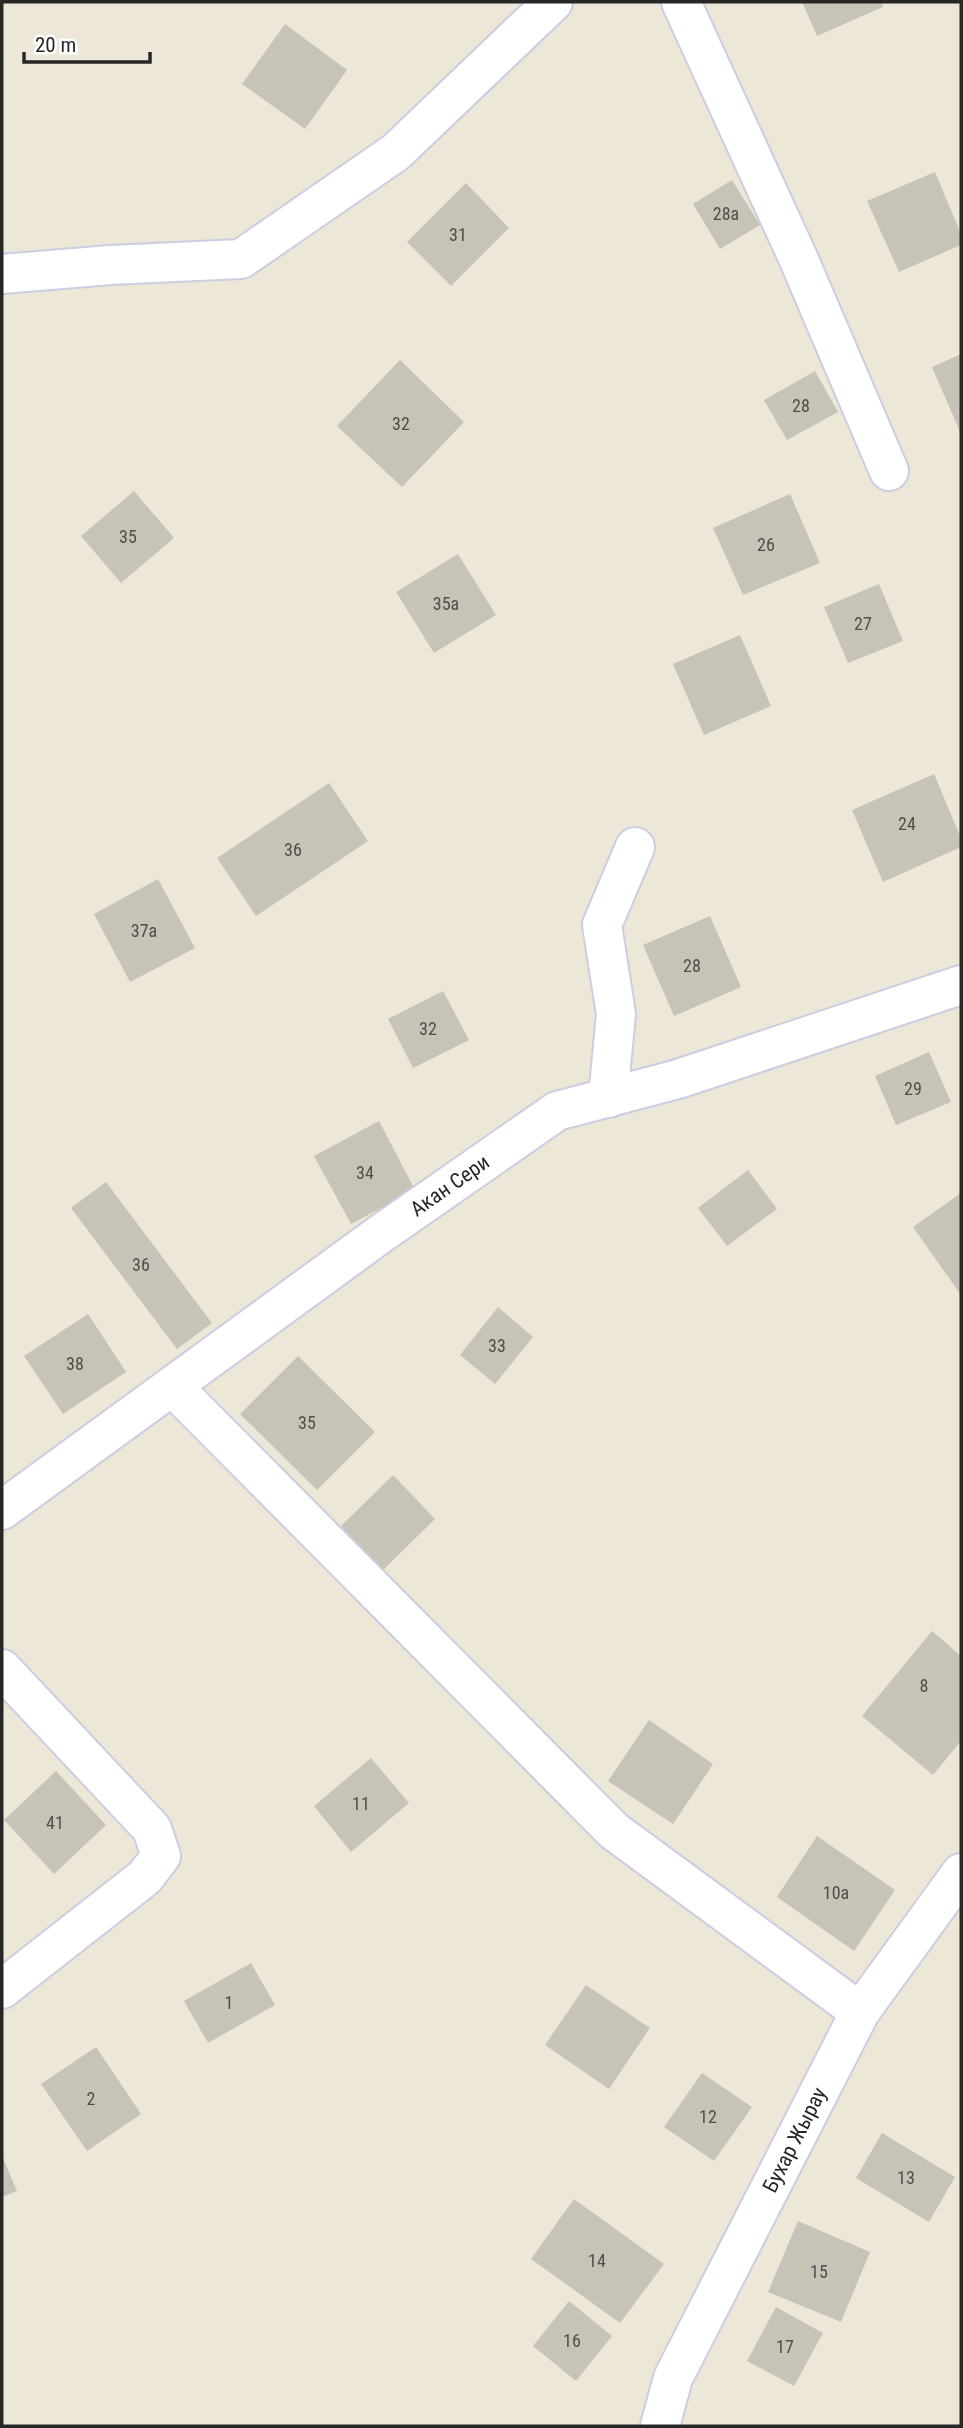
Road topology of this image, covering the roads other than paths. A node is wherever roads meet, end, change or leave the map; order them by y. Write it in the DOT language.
graph roads {
  1 [pos="553,2"];
  2 [pos="681,2"];
  3 [pos="2,274"];
  4 [pos="889,471"];
  5 [pos="635,847"];
  6 [pos="961,985"];
  7 [pos="608,1098"];
  8 [pos="173,1387"];
  9 [pos="2,1510"];
  10 [pos="2,1669"];
  11 [pos="961,1873"];
  12 [pos="2,1989"];
  13 [pos="860,2012"];
  14 [pos="660,2426"];
  1 -- 3 [label="street"];
  2 -- 4 [label="street"];
  5 -- 7 [label="street"];
  6 -- 7 [label="street, Акан Сери"];
  7 -- 8 [label="street, Акан Сери"];
  8 -- 9 [label="street, Акан Сери"];
  8 -- 13 [label="street"];
  10 -- 12 [label="street"];
  11 -- 13 [label="street, Бухар Жырау"];
  13 -- 14 [label="street, Бухар Жырау"];
}
